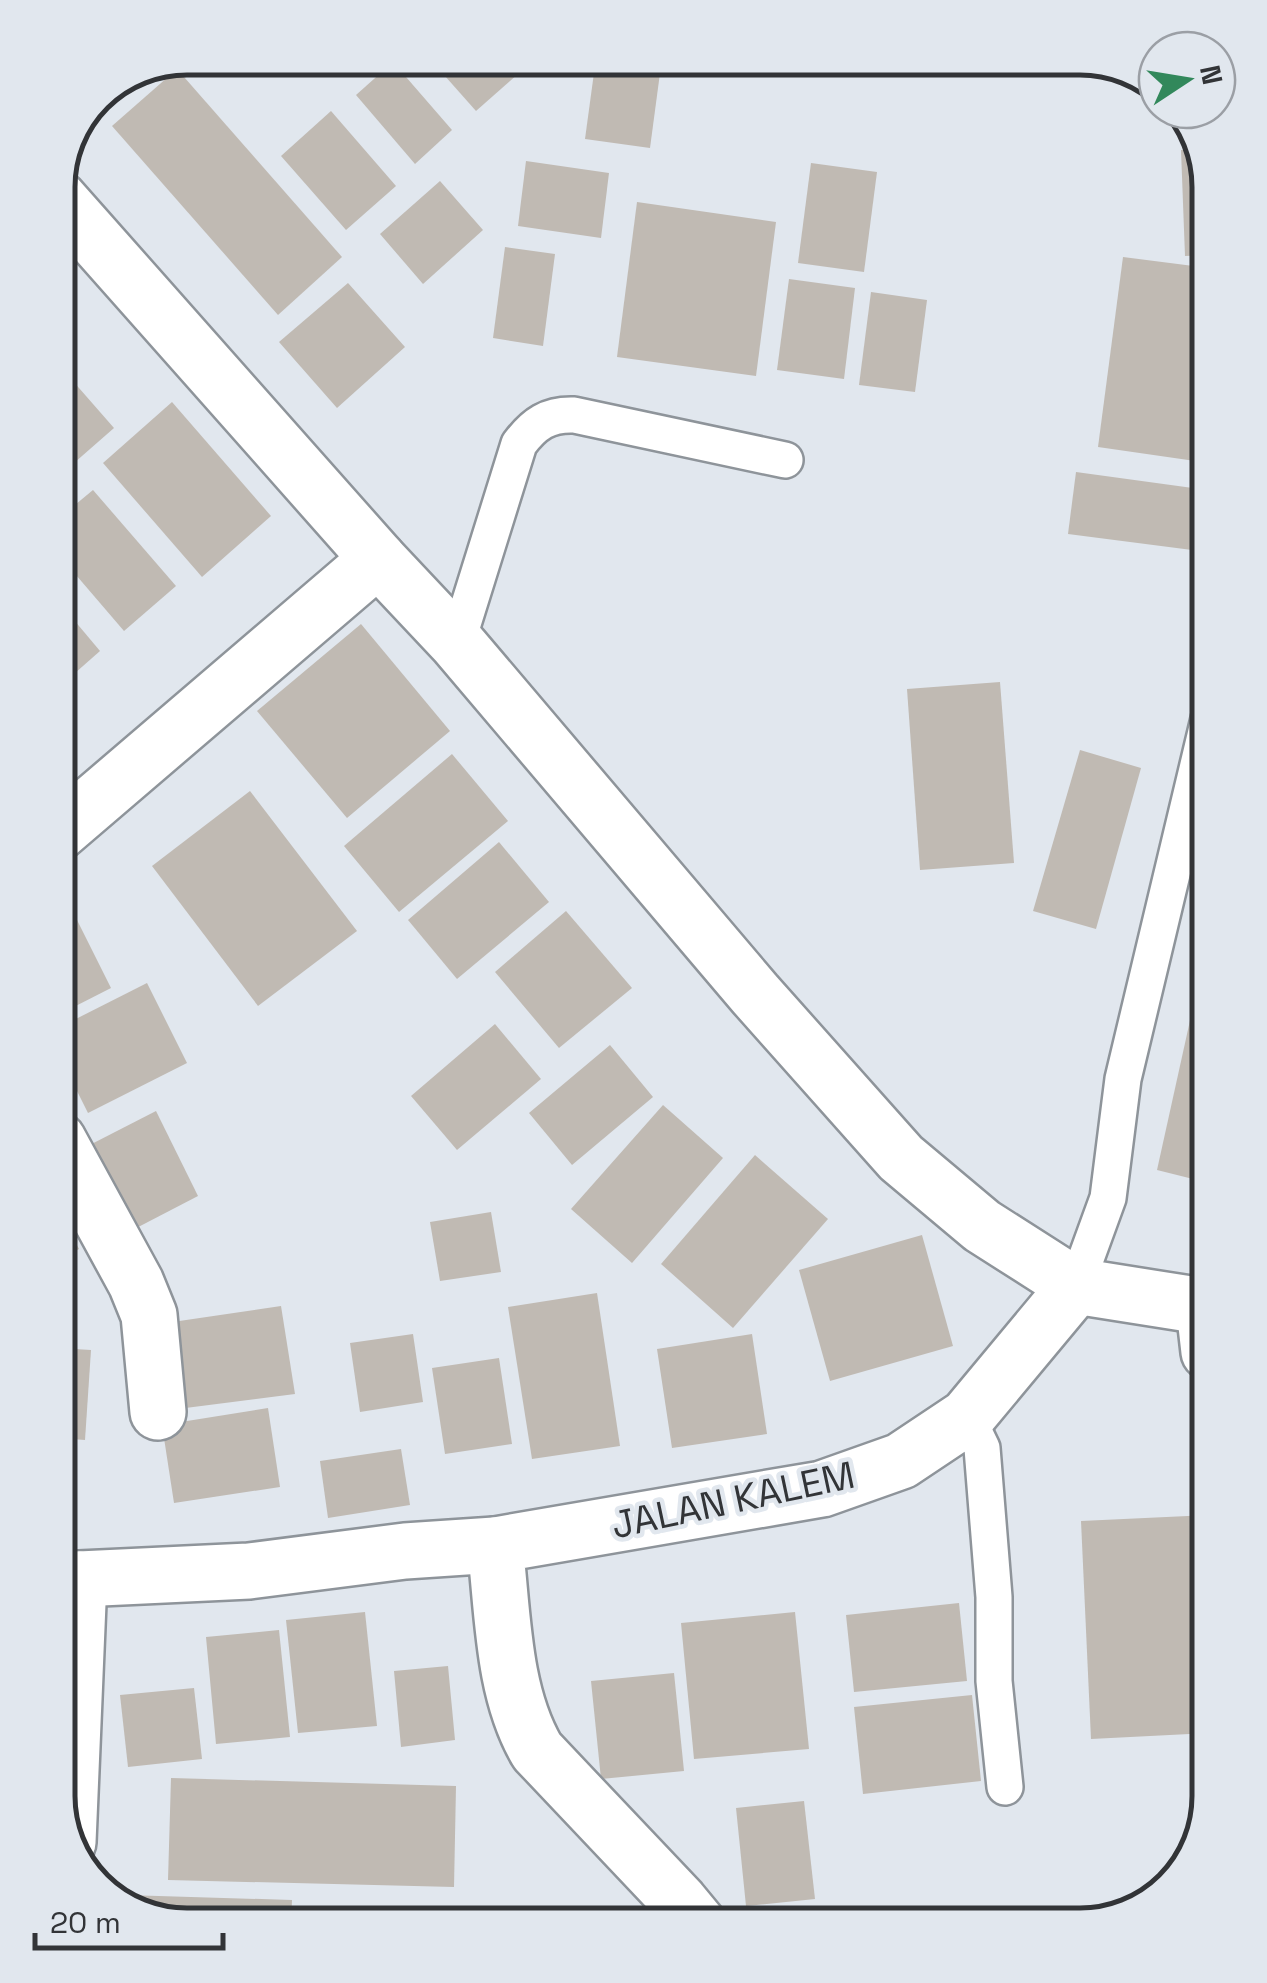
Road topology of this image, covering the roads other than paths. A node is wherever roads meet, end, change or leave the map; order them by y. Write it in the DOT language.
graph roads {
  1 [pos="75,217"];
  2 [pos="786,460"];
  3 [pos="378,558"];
  4 [pos="457,643"];
  5 [pos="1192,794"];
  6 [pos="75,817"];
  7 [pos="75,1171"];
  8 [pos="1076,1286"];
  9 [pos="1192,1318"];
  10 [pos="158,1412"];
  11 [pos="968,1417"];
  12 [pos="495,1545"];
  13 [pos="75,1579"];
  14 [pos="1005,1787"];
  15 [pos="685,1908"];
  1 -- 3 [label="street"];
  2 -- 4 [label="lane"];
  3 -- 4 [label="street"];
  3 -- 6 [label="street"];
  4 -- 8 [label="street"];
  5 -- 8 [label="lane"];
  7 -- 10 [label="street"];
  8 -- 9 [label="street"];
  8 -- 11 [label="street, JALAN KALEM"];
  11 -- 12 [label="street, JALAN KALEM"];
  11 -- 14 [label="lane"];
  12 -- 13 [label="street, JALAN KALEM"];
  12 -- 15 [label="street"];
}
